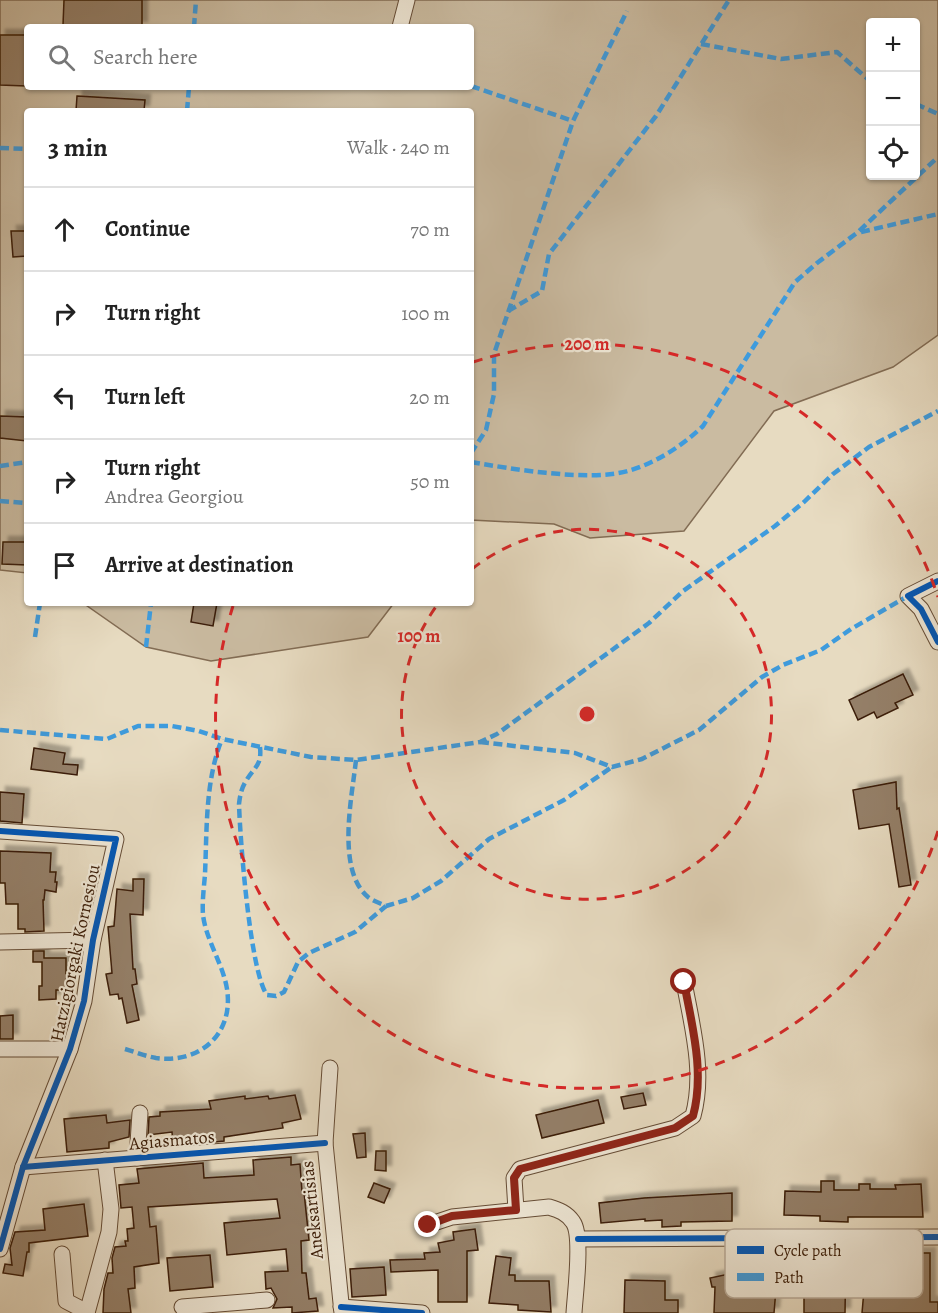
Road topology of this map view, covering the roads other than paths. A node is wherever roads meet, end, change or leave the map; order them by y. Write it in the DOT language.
graph roads {
  1 [pos="407,0"];
  2 [pos="401,24"];
  3 [pos="938,581"];
  4 [pos="938,642"];
  5 [pos="0,831"];
  6 [pos="93,940"];
  7 [pos="0,942"];
  8 [pos="684,982"];
  9 [pos="0,1049"];
  10 [pos="70,1049"];
  11 [pos="330,1068"];
  12 [pos="140,1113"];
  13 [pos="325,1143"];
  14 [pos="137,1158"];
  15 [pos="105,1160"];
  16 [pos="23,1167"];
  17 [pos="516,1210"];
  18 [pos="428,1225"];
  19 [pos="923,1237"];
  20 [pos="938,1237"];
  21 [pos="725,1238"];
  22 [pos="578,1239"];
  23 [pos="0,1249"];
  24 [pos="62,1254"];
  25 [pos="267,1300"];
  26 [pos="182,1307"];
  27 [pos="221,1309"];
  28 [pos="342,1310"];
  29 [pos="87,1312"];
  30 [pos="422,1313"];
  31 [pos="574,1313"];
  1 -- 2 [label="street"];
  3 -- 4 [label="street"];
  5 -- 6 [label="street, Hatzigiorgaki Kornesiou"];
  6 -- 7 [label="street"];
  6 -- 10 [label="street, Hatzigiorgaki Kornesiou"];
  8 -- 17 [label="street"];
  9 -- 10 [label="street"];
  10 -- 16 [label="street, Hatzigiorgaki Kornesiou"];
  11 -- 13 [label="street, Aneksartisias"];
  12 -- 14 [label="street"];
  13 -- 14 [label="street, Agiasmatos"];
  13 -- 28 [label="street, Aneksartisias"];
  14 -- 15 [label="street, Agiasmatos"];
  15 -- 16 [label="street, Agiasmatos"];
  15 -- 29 [label="street, Agiasmatos"];
  16 -- 23 [label="street, Hatzigiorgaki Kornesiou"];
  17 -- 18 [label="street"];
  17 -- 22 [label="street"];
  19 -- 20 [label="street"];
  21 -- 22 [label="street"];
  22 -- 31 [label="street"];
  24 -- 29 [label="street"];
  25 -- 27 [label="street"];
  26 -- 27 [label="street"];
  28 -- 30 [label="street"];
}
